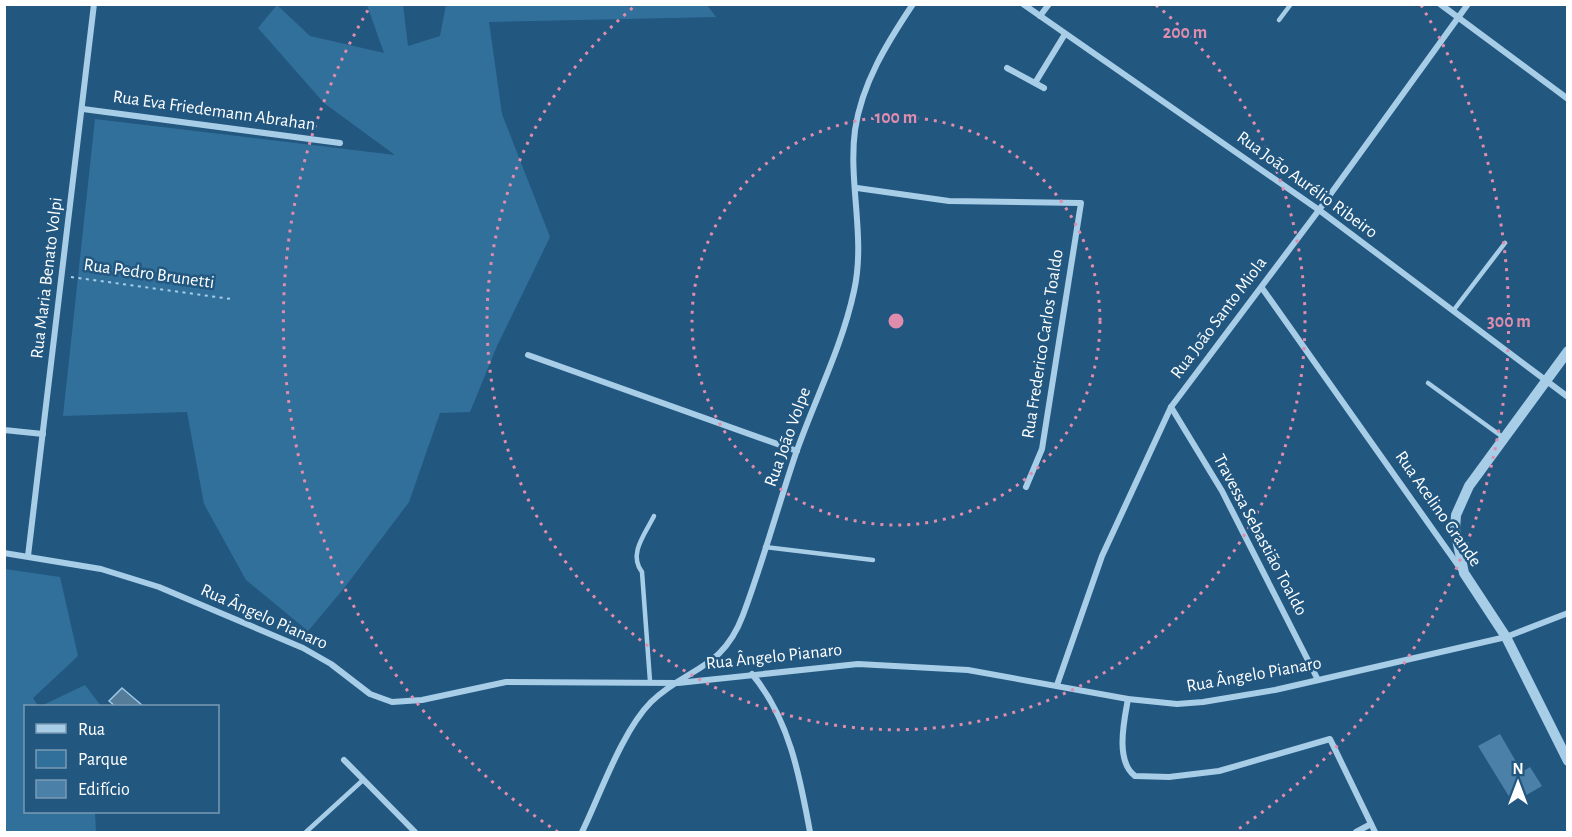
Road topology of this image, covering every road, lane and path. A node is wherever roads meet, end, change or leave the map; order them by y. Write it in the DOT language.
graph roads {
  1 [pos="94,4"];
  2 [pos="913,4"];
  3 [pos="1023,4"];
  4 [pos="1049,4"];
  5 [pos="1291,4"];
  6 [pos="1440,4"];
  7 [pos="1468,4"];
  8 [pos="1040,16"];
  9 [pos="1458,18"];
  10 [pos="1279,20"];
  11 [pos="1065,34"];
  12 [pos="1007,68"];
  13 [pos="1035,83"];
  14 [pos="1044,88"];
  15 [pos="1568,99"];
  16 [pos="83,109"];
  17 [pos="340,143"];
  18 [pos="856,188"];
  19 [pos="1319,210"];
  20 [pos="1505,243"];
  21 [pos="62,276"];
  22 [pos="1262,288"];
  23 [pos="231,299"];
  24 [pos="1453,311"];
  25 [pos="1568,351"];
  26 [pos="528,356"];
  27 [pos="1546,380"];
  28 [pos="1428,383"];
  29 [pos="1568,397"];
  30 [pos="1171,407"];
  31 [pos="4,430"];
  32 [pos="43,435"];
  33 [pos="1504,438"];
  34 [pos="797,451"];
  35 [pos="1026,488"];
  36 [pos="654,516"];
  37 [pos="765,548"];
  38 [pos="4,553"];
  39 [pos="28,556"];
  40 [pos="873,560"];
  41 [pos="1464,573"];
  42 [pos="1568,612"];
  43 [pos="1506,637"];
  44 [pos="752,674"];
  45 [pos="1318,680"];
  46 [pos="650,681"];
  47 [pos="678,682"];
  48 [pos="1057,685"];
  49 [pos="1128,699"];
  50 [pos="1564,746"];
  51 [pos="344,759"];
  52 [pos="1568,761"];
  53 [pos="363,780"];
  54 [pos="1371,824"];
  55 [pos="306,832"];
  56 [pos="415,832"];
  57 [pos="582,832"];
  58 [pos="810,832"];
  59 [pos="1356,832"];
  60 [pos="1375,832"];
  1 -- 16 [label="street, Rua Maria Benato Volpi"];
  2 -- 18 [label="street, Rua João Volpe"];
  3 -- 8 [label="street, Rua João Aurélio Ribeiro"];
  4 -- 8 [label="street"];
  5 -- 10 [label="lane"];
  6 -- 9 [label="street"];
  7 -- 9 [label="street, Rua João Santo Miola"];
  8 -- 11 [label="street, Rua João Aurélio Ribeiro"];
  9 -- 15 [label="street"];
  9 -- 19 [label="street, Rua João Santo Miola"];
  11 -- 13 [label="street"];
  11 -- 19 [label="street, Rua João Aurélio Ribeiro"];
  12 -- 13 [label="street"];
  13 -- 14 [label="street"];
  16 -- 17 [label="street, Rua Eva Friedemann Abrahan"];
  16 -- 21 [label="street, Rua Maria Benato Volpi"];
  18 -- 34 [label="street, Rua João Volpe"];
  18 -- 35 [label="street, Rua Frederico Carlos Toaldo"];
  19 -- 22 [label="street, Rua João Santo Miola"];
  19 -- 24 [label="street, Rua João Aurélio Ribeiro"];
  20 -- 24 [label="lane"];
  21 -- 23 [label="path, Rua Pedro Brunetti"];
  21 -- 32 [label="street, Rua Maria Benato Volpi"];
  22 -- 30 [label="street, Rua João Santo Miola"];
  22 -- 41 [label="street, Rua Acelino Grande"];
  24 -- 27 [label="street, Rua João Aurélio Ribeiro"];
  25 -- 27 [label="street"];
  26 -- 34 [label="street"];
  27 -- 29 [label="street, Rua João Aurélio Ribeiro"];
  27 -- 33 [label="street"];
  28 -- 33 [label="lane"];
  30 -- 45 [label="street, Travessa Sebastião Toaldo"];
  30 -- 48 [label="street, Rua João Santo Miola"];
  31 -- 32 [label="street"];
  32 -- 39 [label="street, Rua Maria Benato Volpi"];
  33 -- 41 [label="street"];
  34 -- 37 [label="street, Rua João Volpe"];
  36 -- 46 [label="lane"];
  37 -- 40 [label="lane"];
  37 -- 47 [label="street, Rua João Volpe"];
  38 -- 39 [label="street, Rua Ângelo Pianaro"];
  39 -- 46 [label="street, Rua Ângelo Pianaro"];
  41 -- 43 [label="street, Rua Acelino Grande"];
  42 -- 43 [label="street, Rua Ângelo Pianaro"];
  43 -- 45 [label="street, Rua Ângelo Pianaro"];
  43 -- 50 [label="street, Rua Acelino Grande"];
  44 -- 47 [label="street, Rua Ângelo Pianaro"];
  44 -- 48 [label="street, Rua Ângelo Pianaro"];
  44 -- 58 [label="street"];
  45 -- 49 [label="street, Rua Ângelo Pianaro"];
  46 -- 47 [label="street, Rua Ângelo Pianaro"];
  47 -- 57 [label="street, Rua João Volpe"];
  48 -- 49 [label="street, Rua Ângelo Pianaro"];
  49 -- 54 [label="street"];
  50 -- 52 [label="street, Rua Acelino Grande"];
  51 -- 53 [label="street"];
  53 -- 55 [label="lane"];
  53 -- 56 [label="street"];
  54 -- 59 [label="street"];
  54 -- 60 [label="street"];
}
